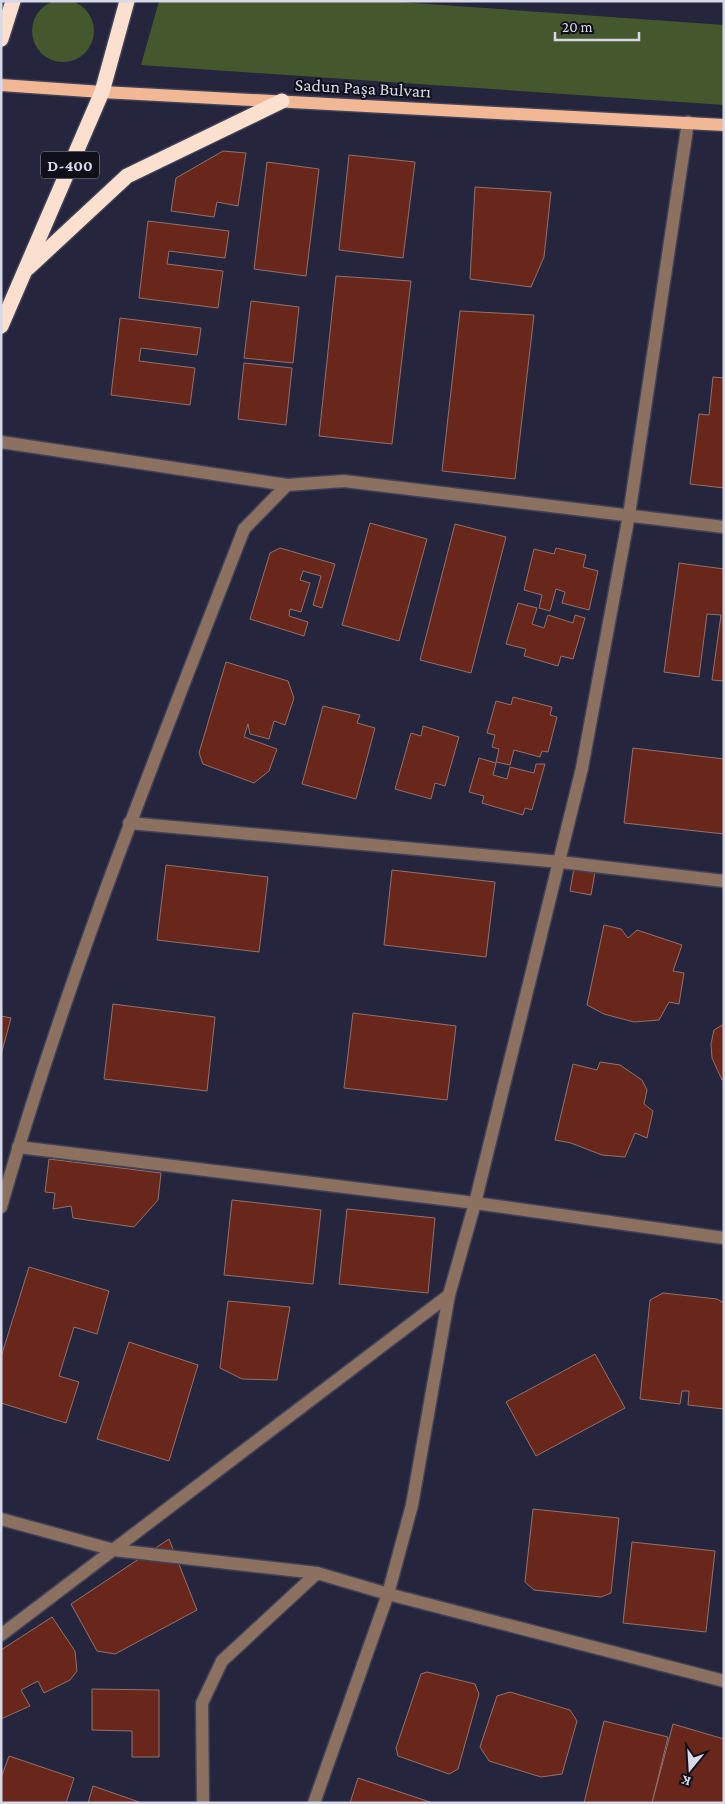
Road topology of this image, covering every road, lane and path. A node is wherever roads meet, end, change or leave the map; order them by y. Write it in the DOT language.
graph roads {
  1 [pos="13,1"];
  2 [pos="127,1"];
  3 [pos="1,39"];
  4 [pos="1,85"];
  5 [pos="102,92"];
  6 [pos="282,101"];
  7 [pos="688,122"];
  8 [pos="724,126"];
  9 [pos="23,272"];
  10 [pos="1,326"];
  11 [pos="1,442"];
  12 [pos="287,485"];
  13 [pos="629,515"];
  14 [pos="724,527"];
  15 [pos="129,822"];
  16 [pos="560,862"];
  17 [pos="724,881"];
  18 [pos="18,1147"];
  19 [pos="475,1203"];
  20 [pos="1,1207"];
  21 [pos="724,1238"];
  22 [pos="449,1294"];
  23 [pos="1,1518"];
  24 [pos="114,1550"];
  25 [pos="317,1573"];
  26 [pos="388,1594"];
  27 [pos="1,1636"];
  28 [pos="724,1681"];
  29 [pos="203,1803"];
  30 [pos="314,1803"];
  1 -- 3 [label="highway"];
  2 -- 5 [label="highway, D-400"];
  4 -- 5 [label="main road, Sadun Paşa Bulvarı"];
  5 -- 6 [label="main road, Sadun Paşa Bulvarı"];
  5 -- 9 [label="highway, D-400"];
  6 -- 7 [label="main road, Sadun Paşa Bulvarı"];
  6 -- 9 [label="highway"];
  7 -- 8 [label="main road, Sadun Paşa Bulvarı"];
  7 -- 13 [label="street"];
  9 -- 10 [label="highway, D-400"];
  11 -- 12 [label="street"];
  12 -- 13 [label="street"];
  12 -- 15 [label="street"];
  13 -- 14 [label="street"];
  13 -- 16 [label="street"];
  15 -- 16 [label="street"];
  15 -- 18 [label="street"];
  16 -- 17 [label="street"];
  16 -- 19 [label="street"];
  18 -- 19 [label="street"];
  18 -- 20 [label="street"];
  19 -- 21 [label="street"];
  19 -- 22 [label="street"];
  22 -- 24 [label="street"];
  22 -- 26 [label="street"];
  23 -- 24 [label="street"];
  24 -- 25 [label="street"];
  24 -- 27 [label="street"];
  25 -- 26 [label="street"];
  25 -- 29 [label="street"];
  26 -- 28 [label="street"];
  26 -- 30 [label="street"];
}
